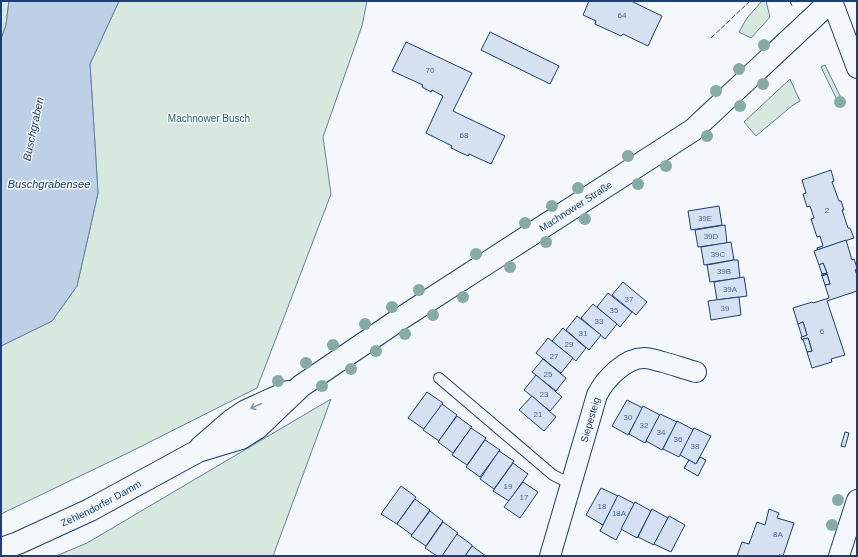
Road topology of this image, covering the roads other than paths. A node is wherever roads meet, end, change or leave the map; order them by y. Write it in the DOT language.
graph roads {
  1 [pos="831,1"];
  2 [pos="857,68"];
  3 [pos="696,372"];
  4 [pos="439,378"];
  5 [pos="243,425"];
  6 [pos="571,484"];
  7 [pos="857,500"];
  8 [pos="1,549"];
  9 [pos="550,556"];
  10 [pos="839,556"];
  1 -- 2 [label="street"];
  1 -- 5 [label="main road, Machnower Straße"];
  3 -- 6 [label="street, Siepesteig"];
  4 -- 6 [label="lane"];
  5 -- 8 [label="main road, Zehlendorfer Damm"];
  6 -- 9 [label="street, Siepesteig"];
  7 -- 10 [label="street"];
}
